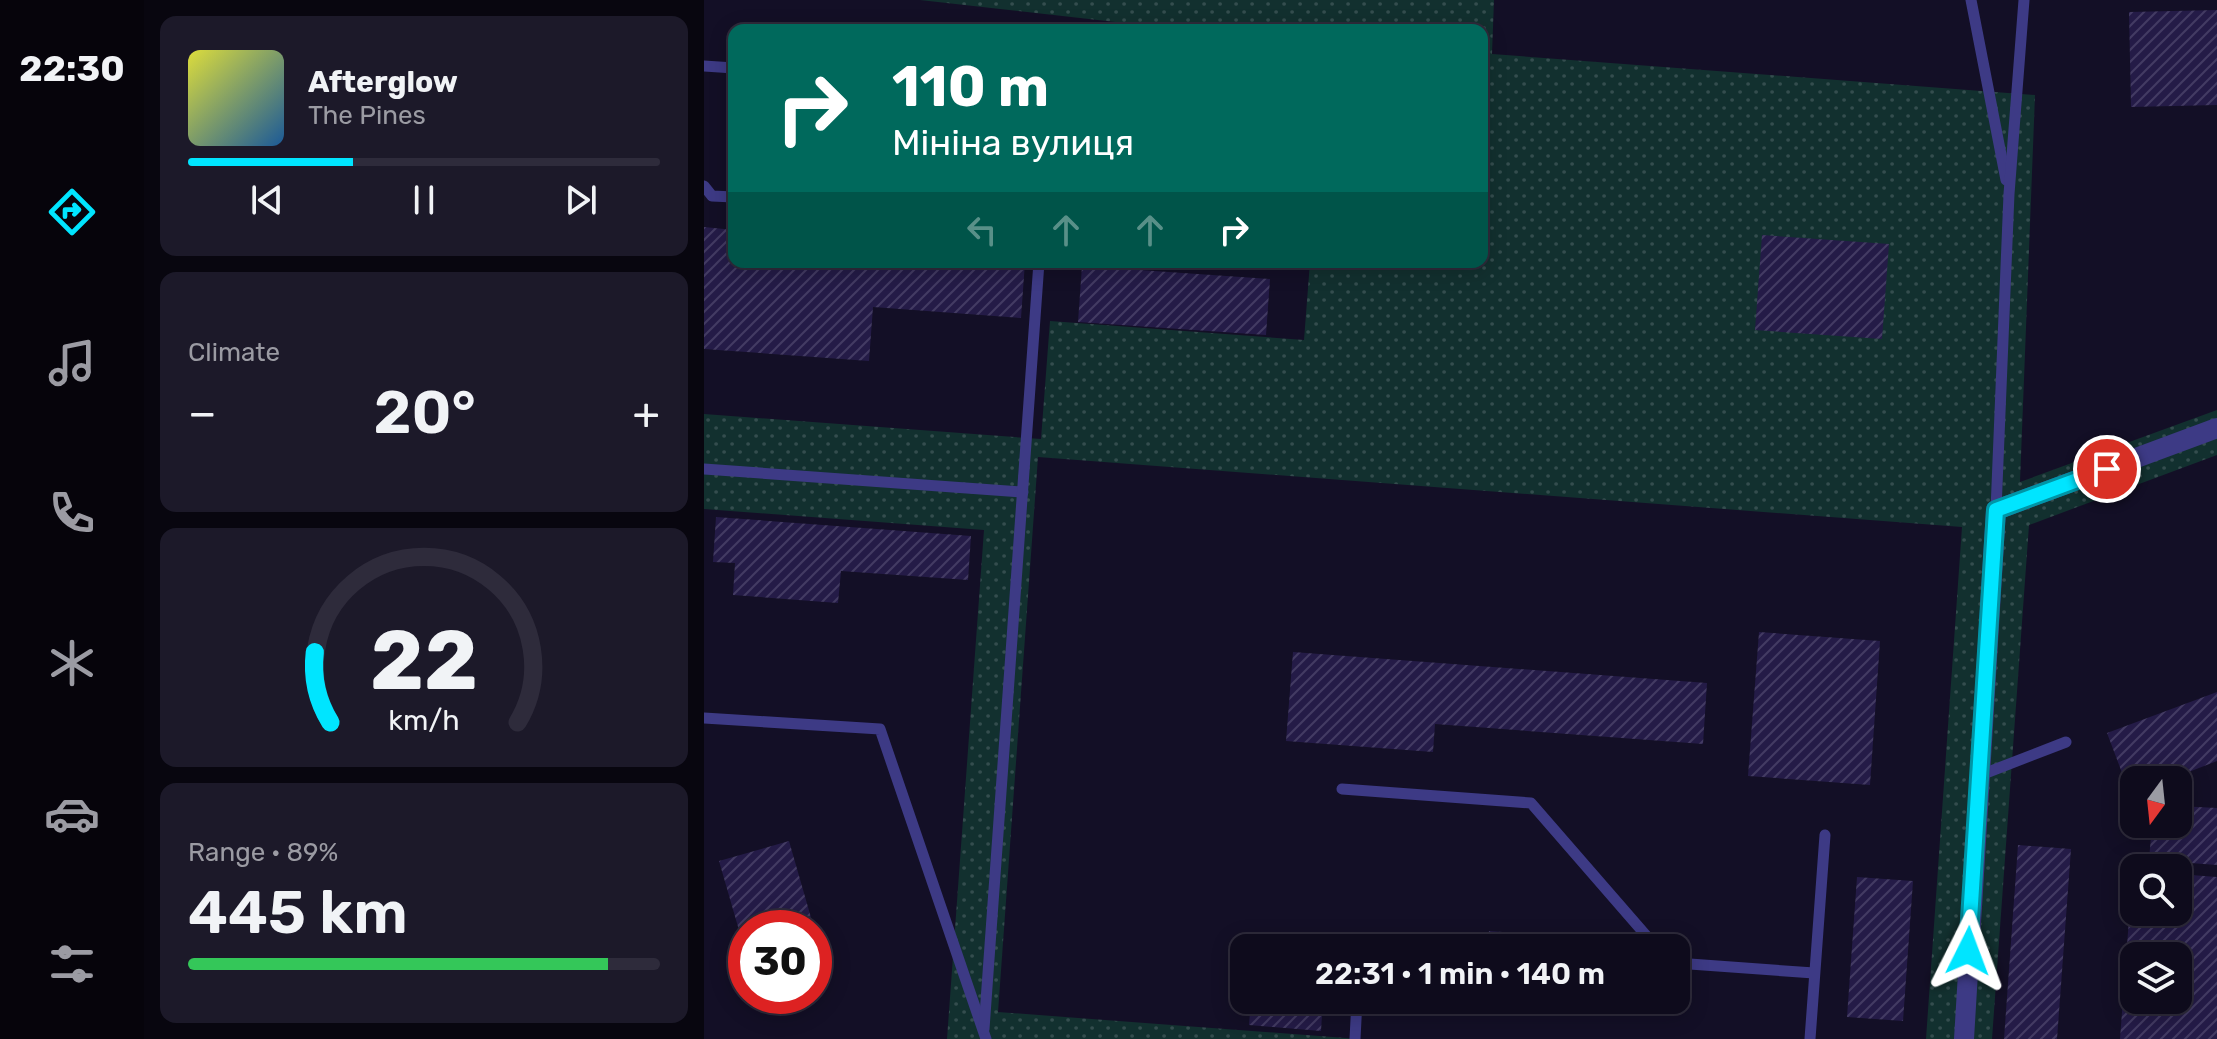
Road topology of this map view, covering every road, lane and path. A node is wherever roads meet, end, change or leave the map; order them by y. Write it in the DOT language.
graph roads {
  1 [pos="1971,0"];
  2 [pos="2024,0"];
  3 [pos="704,66"];
  4 [pos="728,68"];
  5 [pos="704,186"];
  6 [pos="2009,194"];
  7 [pos="728,197"];
  8 [pos="1039,268"];
  9 [pos="2217,428"];
  10 [pos="704,469"];
  11 [pos="1023,492"];
  12 [pos="1996,510"];
  13 [pos="704,718"];
  14 [pos="2066,742"];
  15 [pos="1977,776"];
  16 [pos="1342,789"];
  17 [pos="1825,835"];
  18 [pos="1645,934"];
  19 [pos="1690,964"];
  20 [pos="1814,973"];
  21 [pos="1356,1014"];
  22 [pos="985,1034"];
  23 [pos="1355,1039"];
  24 [pos="1810,1039"];
  25 [pos="1964,1039"];
  1 -- 6 [label="lane"];
  2 -- 6 [label="lane"];
  3 -- 4 [label="lane"];
  5 -- 7 [label="lane"];
  6 -- 12 [label="lane"];
  8 -- 11 [label="lane"];
  9 -- 12 [label="street"];
  10 -- 11 [label="lane"];
  11 -- 22 [label="lane"];
  12 -- 15 [label="street"];
  13 -- 22 [label="lane"];
  14 -- 15 [label="lane"];
  15 -- 25 [label="street"];
  16 -- 18 [label="lane"];
  17 -- 20 [label="lane"];
  19 -- 20 [label="lane"];
  20 -- 24 [label="lane"];
  21 -- 23 [label="lane"];
}
